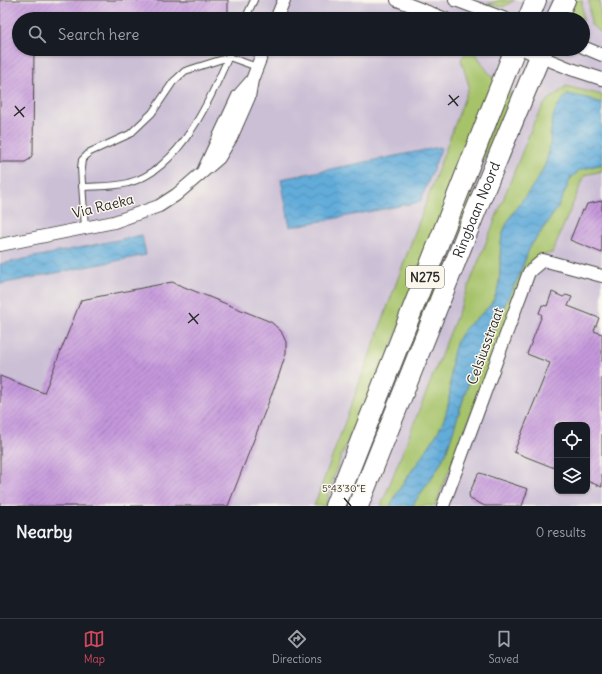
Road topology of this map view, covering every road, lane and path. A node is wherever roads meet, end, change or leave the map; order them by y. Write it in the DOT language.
graph roads {
  1 [pos="254,0"];
  2 [pos="284,0"];
  3 [pos="397,0"];
  4 [pos="455,0"];
  5 [pos="536,0"];
  6 [pos="564,0"];
  7 [pos="248,12"];
  8 [pos="279,12"];
  9 [pos="428,12"];
  10 [pos="487,12"];
  11 [pos="531,12"];
  12 [pos="559,12"];
  13 [pos="590,51"];
  14 [pos="602,55"];
  15 [pos="261,56"];
  16 [pos="512,56"];
  17 [pos="533,56"];
  18 [pos="547,56"];
  19 [pos="229,57"];
  20 [pos="257,67"];
  21 [pos="602,79"];
  22 [pos="82,187"];
  23 [pos="85,228"];
  24 [pos="0,245"];
  25 [pos="602,276"];
  26 [pos="335,506"];
  27 [pos="358,506"];
  28 [pos="443,506"];
  1 -- 7 [label="lane"];
  2 -- 8 [label="street"];
  3 -- 9 [label="street"];
  4 -- 10 [label="street"];
  5 -- 11 [label="main road"];
  6 -- 12 [label="main road"];
  13 -- 14 [label="street"];
  15 -- 20 [label="street, Via Raeka"];
  16 -- 26 [label="main road, Ringbaan Noord / N275"];
  17 -- 27 [label="main road, Ringbaan Noord / N275"];
  18 -- 21 [label="street"];
  19 -- 20 [label="lane"];
  19 -- 22 [label="lane"];
  19 -- 22 [label="lane"];
  20 -- 23 [label="street, Via Raeka"];
  22 -- 23 [label="lane"];
  23 -- 24 [label="street, Via Raeka"];
  25 -- 28 [label="street, Celsiusstraat"];
}
